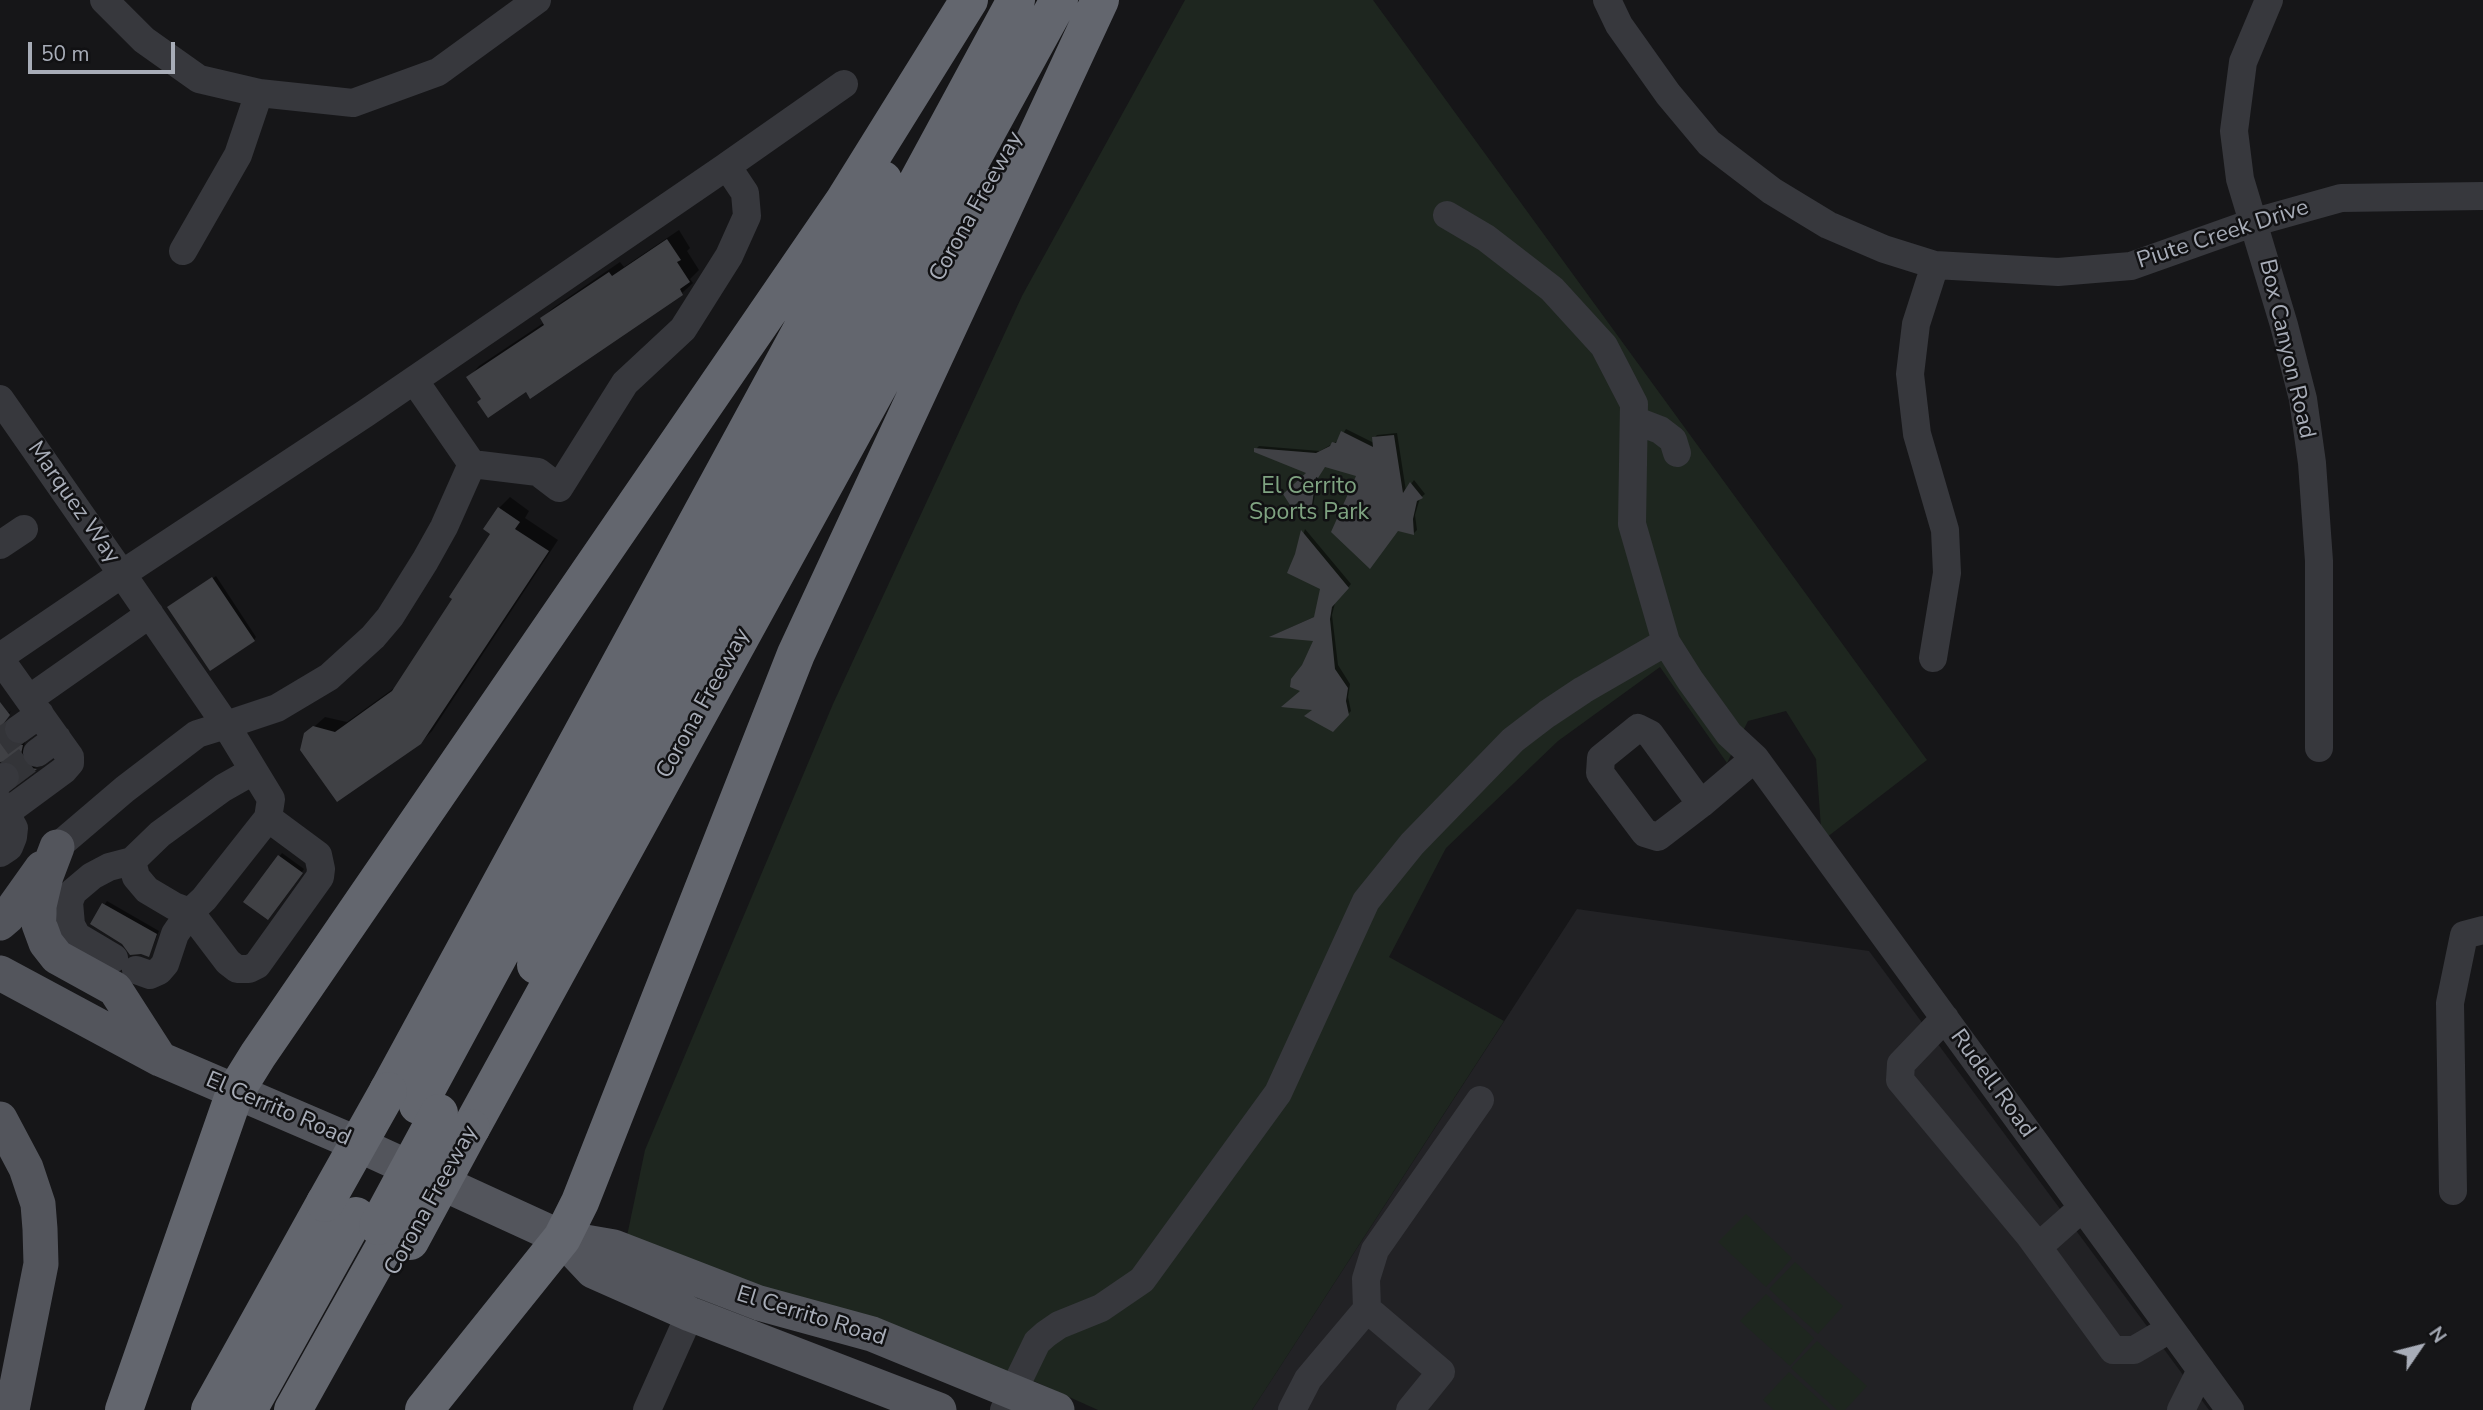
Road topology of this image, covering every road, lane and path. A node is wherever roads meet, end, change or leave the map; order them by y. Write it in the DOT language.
graph roads {
  1 [pos="104,0"];
  2 [pos="537,0"];
  3 [pos="969,0"];
  4 [pos="981,0"];
  5 [pos="1016,0"];
  6 [pos="1059,0"];
  7 [pos="1092,0"];
  8 [pos="1101,0"];
  9 [pos="1607,0"];
  10 [pos="2268,0"];
  11 [pos="844,84"];
  12 [pos="259,93"];
  13 [pos="727,166"];
  14 [pos="2483,197"];
  15 [pos="1447,215"];
  16 [pos="2255,222"];
  17 [pos="183,251"];
  18 [pos="1935,265"];
  19 [pos="414,380"];
  20 [pos="797,403"];
  21 [pos="4,413"];
  22 [pos="1634,420"];
  23 [pos="1677,453"];
  24 [pos="471,464"];
  25 [pos="24,529"];
  26 [pos="0,545"];
  27 [pos="122,574"];
  28 [pos="150,614"];
  29 [pos="1665,642"];
  30 [pos="0,658"];
  31 [pos="1933,658"];
  32 [pos="21,704"];
  33 [pos="226,724"];
  34 [pos="2319,748"];
  35 [pos="1755,758"];
  36 [pos="253,771"];
  37 [pos="557,780"];
  38 [pos="3,793"];
  39 [pos="1701,804"];
  40 [pos="268,818"];
  41 [pos="57,847"];
  42 [pos="0,853"];
  43 [pos="132,861"];
  44 [pos="190,912"];
  45 [pos="0,923"];
  46 [pos="2483,930"];
  47 [pos="0,973"];
  48 [pos="1945,1018"];
  49 [pos="160,1059"];
  50 [pos="235,1092"];
  51 [pos="1480,1100"];
  52 [pos="434,1112"];
  53 [pos="0,1119"];
  54 [pos="2453,1191"];
  55 [pos="2082,1208"];
  56 [pos="372,1224"];
  57 [pos="562,1238"];
  58 [pos="2038,1247"];
  59 [pos="1367,1309"];
  60 [pos="690,1314"];
  61 [pos="2171,1329"];
  62 [pos="2201,1370"];
  63 [pos="1008,1400"];
  64 [pos="12,1410"];
  65 [pos="124,1410"];
  66 [pos="210,1410"];
  67 [pos="248,1410"];
  68 [pos="275,1410"];
  69 [pos="293,1410"];
  70 [pos="320,1410"];
  71 [pos="424,1410"];
  72 [pos="647,1410"];
  73 [pos="939,1410"];
  74 [pos="1057,1410"];
  75 [pos="1292,1410"];
  76 [pos="1410,1410"];
  77 [pos="2181,1410"];
  78 [pos="2230,1410"];
  1 -- 12 [label="street"];
  2 -- 12 [label="street"];
  3 -- 50 [label="highway"];
  4 -- 37 [label="highway, Corona Freeway"];
  5 -- 20 [label="highway"];
  6 -- 52 [label="highway"];
  7 -- 52 [label="highway, Corona Freeway"];
  8 -- 57 [label="highway"];
  9 -- 18 [label="street, Piute Creek Drive"];
  10 -- 16 [label="street, Box Canyon Road"];
  11 -- 13 [label="street"];
  12 -- 17 [label="street"];
  13 -- 19 [label="street"];
  13 -- 24 [label="street"];
  14 -- 16 [label="street, Piute Creek Drive"];
  15 -- 22 [label="street, Rudell Road"];
  16 -- 18 [label="street, Piute Creek Drive"];
  16 -- 34 [label="street, Box Canyon Road"];
  18 -- 31 [label="street"];
  19 -- 24 [label="street"];
  19 -- 27 [label="street"];
  20 -- 37 [label="highway"];
  20 -- 52 [label="highway"];
  21 -- 27 [label="street, Marquez Way"];
  22 -- 23 [label="street"];
  22 -- 29 [label="street, Rudell Road"];
  24 -- 33 [label="street"];
  25 -- 26 [label="street"];
  27 -- 28 [label="street, Marquez Way"];
  27 -- 30 [label="street"];
  28 -- 32 [label="street"];
  28 -- 33 [label="street, Marquez Way"];
  29 -- 35 [label="street, Rudell Road"];
  29 -- 63 [label="street"];
  30 -- 32 [label="street"];
  32 -- 38 [label="street"];
  33 -- 36 [label="street, Marquez Way"];
  33 -- 41 [label="street"];
  35 -- 39 [label="street"];
  35 -- 48 [label="street, Rudell Road"];
  36 -- 40 [label="street, Marquez Way"];
  36 -- 43 [label="street"];
  37 -- 52 [label="highway, Corona Freeway"];
  38 -- 42 [label="street"];
  40 -- 44 [label="street"];
  40 -- 44 [label="street"];
  41 -- 45 [label="main road"];
  41 -- 49 [label="main road"];
  43 -- 44 [label="street"];
  43 -- 44 [label="street"];
  46 -- 54 [label="street"];
  47 -- 49 [label="main road, El Cerrito Road"];
  48 -- 55 [label="street, Rudell Road"];
  48 -- 58 [label="street"];
  49 -- 50 [label="main road, El Cerrito Road"];
  50 -- 57 [label="main road, El Cerrito Road"];
  50 -- 65 [label="highway"];
  51 -- 59 [label="street"];
  52 -- 56 [label="highway, Corona Freeway, bridge"];
  52 -- 56 [label="highway, Corona Freeway, bridge"];
  53 -- 64 [label="main road"];
  55 -- 58 [label="street"];
  55 -- 61 [label="street, Rudell Road"];
  56 -- 66 [label="highway, Corona Freeway"];
  56 -- 67 [label="highway"];
  56 -- 68 [label="highway"];
  56 -- 69 [label="highway"];
  56 -- 70 [label="highway, Corona Freeway"];
  57 -- 60 [label="main road, El Cerrito Road"];
  57 -- 63 [label="main road, El Cerrito Road"];
  57 -- 71 [label="highway"];
  58 -- 61 [label="street"];
  59 -- 75 [label="street"];
  59 -- 76 [label="street"];
  60 -- 72 [label="street"];
  60 -- 73 [label="main road, El Cerrito Road"];
  61 -- 62 [label="street, Rudell Road"];
  62 -- 77 [label="street"];
  62 -- 78 [label="street, Rudell Road"];
  63 -- 74 [label="main road, El Cerrito Road"];
}
